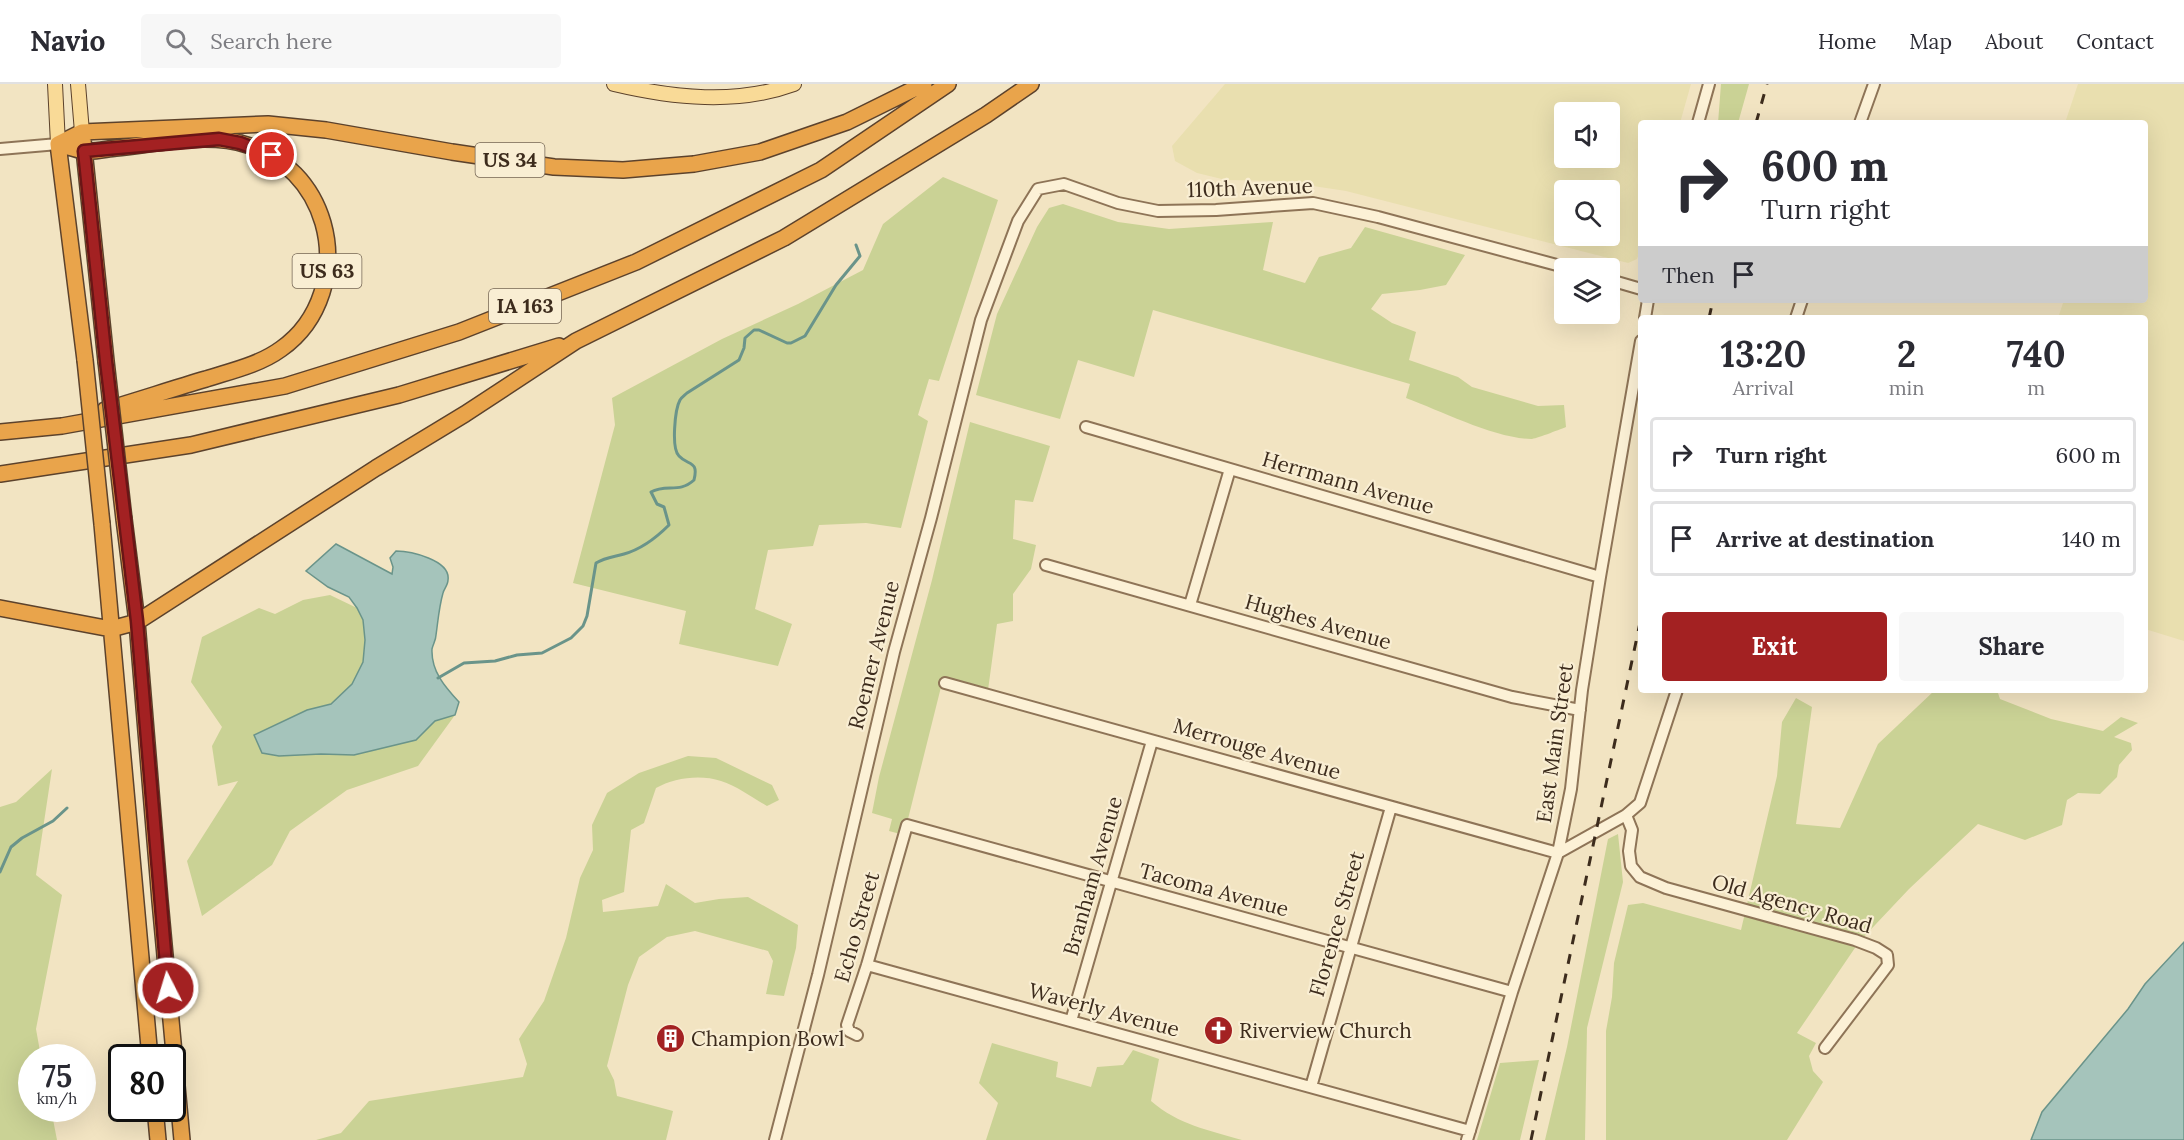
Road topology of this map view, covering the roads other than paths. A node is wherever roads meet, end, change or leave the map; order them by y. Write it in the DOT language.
graph roads {
  1 [pos="55,84"];
  2 [pos="78,84"];
  3 [pos="614,84"];
  4 [pos="794,84"];
  5 [pos="924,84"];
  6 [pos="948,84"];
  7 [pos="1031,84"];
  8 [pos="1709,84"];
  9 [pos="1874,84"];
  10 [pos="1699,120"];
  11 [pos="1861,120"];
  12 [pos="82,132"];
  13 [pos="58,144"];
  14 [pos="0,149"];
  15 [pos="84,151"];
  16 [pos="1038,189"];
  17 [pos="1554,264"];
  18 [pos="1620,283"];
  19 [pos="1638,287"];
  20 [pos="576,341"];
  21 [pos="1638,358"];
  22 [pos="62,426"];
  23 [pos="1086,427"];
  24 [pos="0,432"];
  25 [pos="1230,469"];
  26 [pos="0,474"];
  27 [pos="1046,565"];
  28 [pos="1600,577"];
  29 [pos="1190,605"];
  30 [pos="0,608"];
  31 [pos="137,621"];
  32 [pos="111,629"];
  33 [pos="945,683"];
  34 [pos="1676,693"];
  35 [pos="1580,710"];
  36 [pos="1152,741"];
  37 [pos="1391,807"];
  38 [pos="1626,815"];
  39 [pos="907,825"];
  40 [pos="1558,853"];
  41 [pos="1112,882"];
  42 [pos="1351,948"];
  43 [pos="867,965"];
  44 [pos="1512,992"];
  45 [pos="1071,1022"];
  46 [pos="857,1035"];
  47 [pos="149,1044"];
  48 [pos="1825,1048"];
  49 [pos="1311,1087"];
  50 [pos="156,1122"];
  51 [pos="1468,1136"];
  52 [pos="158,1140"];
  53 [pos="182,1140"];
  54 [pos="775,1140"];
  1 -- 13 [label="main road"];
  2 -- 12 [label="main road"];
  3 -- 4 [label="main road"];
  5 -- 12 [label="highway, US 34"];
  6 -- 22 [label="highway, IA 163"];
  7 -- 20 [label="highway"];
  8 -- 10 [label="street"];
  9 -- 11 [label="street"];
  12 -- 13 [label="highway, US 34"];
  12 -- 15 [label="highway"];
  13 -- 14 [label="street"];
  13 -- 15 [label="highway"];
  13 -- 32 [label="highway, bridge"];
  15 -- 22 [label="highway, US 63"];
  15 -- 31 [label="highway, bridge"];
  16 -- 17 [label="street, 110th Avenue"];
  16 -- 54 [label="street, Roemer Avenue"];
  18 -- 19 [label="street"];
  20 -- 26 [label="highway, IA 163"];
  20 -- 31 [label="highway"];
  21 -- 28 [label="street, East Main Street"];
  22 -- 24 [label="highway, US 63"];
  23 -- 25 [label="street, Herrmann Avenue"];
  25 -- 28 [label="street, Herrmann Avenue"];
  25 -- 29 [label="street"];
  27 -- 29 [label="street, Hughes Avenue"];
  28 -- 35 [label="street, East Main Street"];
  29 -- 35 [label="street, Hughes Avenue"];
  30 -- 32 [label="highway"];
  31 -- 32 [label="highway"];
  31 -- 53 [label="highway"];
  32 -- 47 [label="highway"];
  33 -- 36 [label="street, Merrouge Avenue"];
  34 -- 38 [label="street"];
  35 -- 40 [label="street, East Main Street"];
  36 -- 37 [label="street, Merrouge Avenue"];
  36 -- 41 [label="street, Branham Avenue"];
  37 -- 40 [label="street, Merrouge Avenue"];
  37 -- 42 [label="street, Florence Street"];
  38 -- 40 [label="street"];
  38 -- 48 [label="street, Old Agency Road"];
  39 -- 41 [label="street, Tacoma Avenue"];
  39 -- 43 [label="street, Echo Street"];
  40 -- 44 [label="street, East Main Street"];
  41 -- 42 [label="street, Tacoma Avenue"];
  41 -- 45 [label="street, Branham Avenue"];
  42 -- 44 [label="street, Tacoma Avenue"];
  42 -- 49 [label="street, Florence Street"];
  43 -- 45 [label="street, Waverly Avenue"];
  43 -- 46 [label="street, Echo Street"];
  44 -- 51 [label="street, East Main Street"];
  45 -- 49 [label="street, Waverly Avenue"];
  49 -- 51 [label="street, Waverly Avenue"];
  50 -- 52 [label="highway"];
}
